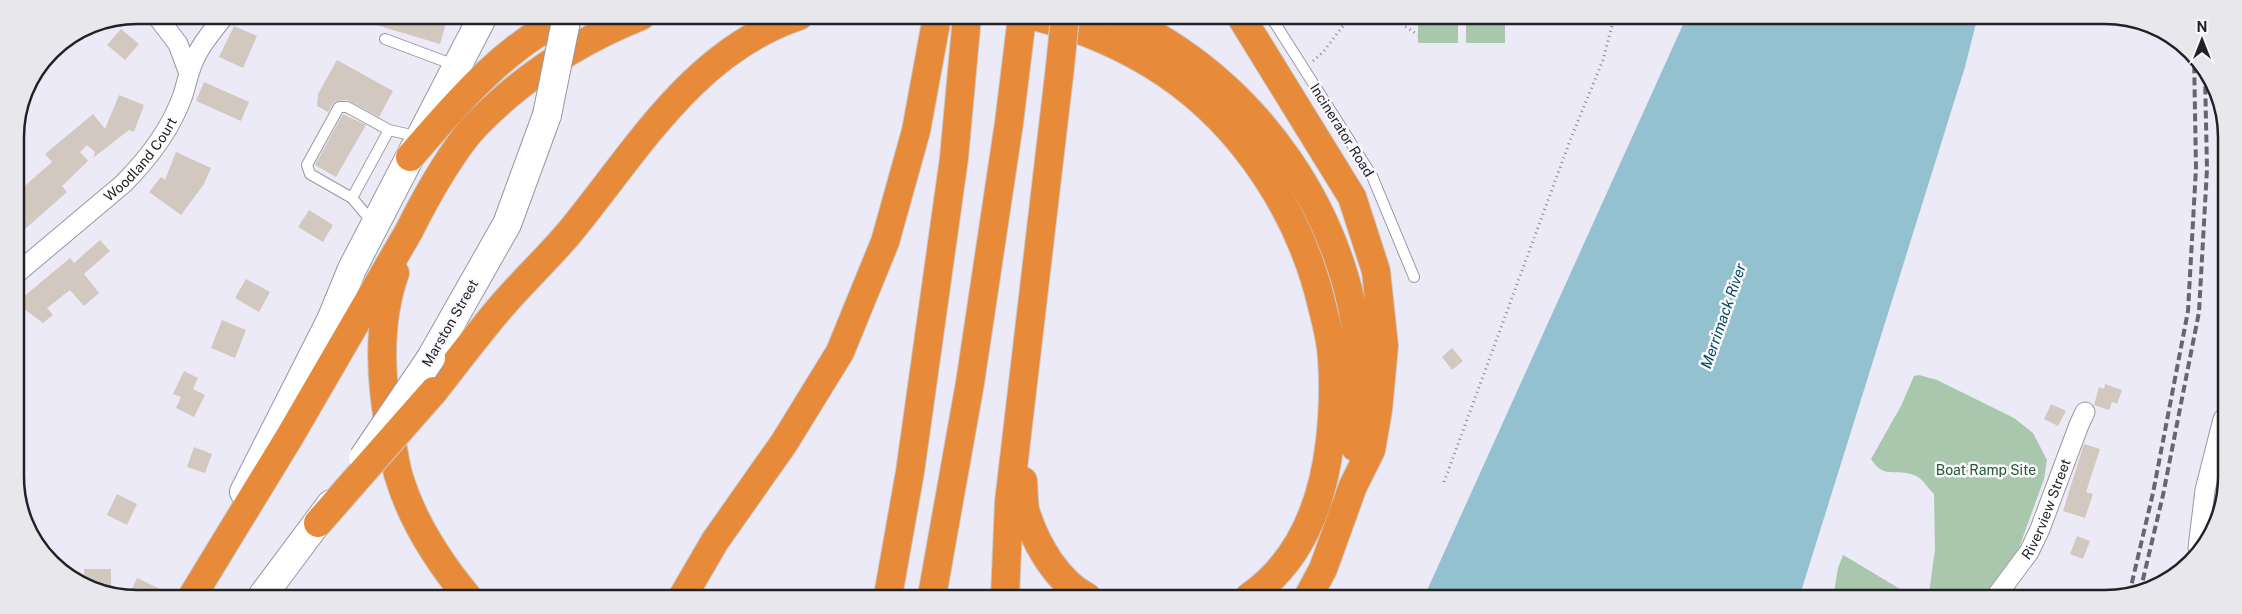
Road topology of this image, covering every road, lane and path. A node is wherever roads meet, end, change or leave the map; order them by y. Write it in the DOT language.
graph roads {
  1 [pos="163,24"];
  2 [pos="218,24"];
  3 [pos="479,24"];
  4 [pos="554,24"];
  5 [pos="566,24"];
  6 [pos="623,24"];
  7 [pos="780,24"];
  8 [pos="966,24"];
  9 [pos="1021,24"];
  10 [pos="1058,24"];
  11 [pos="1064,24"];
  12 [pos="1132,24"];
  13 [pos="1245,24"];
  14 [pos="1275,24"];
  15 [pos="1344,24"];
  16 [pos="1402,24"];
  17 [pos="1612,24"];
  18 [pos="935,29"];
  19 [pos="1418,34"];
  20 [pos="385,39"];
  21 [pos="1301,65"];
  22 [pos="458,66"];
  23 [pos="188,71"];
  24 [pos="389,130"];
  25 [pos="415,147"];
  26 [pos="352,198"];
  27 [pos="374,225"];
  28 [pos="409,231"];
  29 [pos="24,267"];
  30 [pos="1414,277"];
  31 [pos="1019,405"];
  32 [pos="2086,412"];
  33 [pos="2218,439"];
  34 [pos="353,478"];
  35 [pos="1444,482"];
  36 [pos="1353,486"];
  37 [pos="318,523"];
  38 [pos="2199,540"];
  39 [pos="192,590"];
  40 [pos="197,590"];
  41 [pos="267,590"];
  42 [pos="463,590"];
  43 [pos="686,590"];
  44 [pos="889,590"];
  45 [pos="933,590"];
  46 [pos="1005,590"];
  47 [pos="1077,590"];
  48 [pos="1259,590"];
  49 [pos="1312,590"];
  50 [pos="2000,590"];
  1 -- 23 [label="street"];
  2 -- 23 [label="street, Woodland Court"];
  3 -- 22 [label="main road"];
  4 -- 25 [label="highway"];
  5 -- 34 [label="main road, Marston Street, bridge"];
  6 -- 28 [label="highway"];
  7 -- 34 [label="highway, bridge"];
  8 -- 44 [label="highway"];
  9 -- 45 [label="highway"];
  10 -- 48 [label="highway"];
  11 -- 31 [label="highway, bridge"];
  12 -- 36 [label="highway"];
  13 -- 36 [label="highway"];
  14 -- 21 [label="lane, Incinerator Road"];
  15 -- 21 [label="path"];
  16 -- 19 [label="path"];
  17 -- 35 [label="path"];
  18 -- 43 [label="highway"];
  20 -- 22 [label="lane"];
  21 -- 30 [label="lane, Incinerator Road"];
  22 -- 25 [label="main road"];
  23 -- 29 [label="street, Woodland Court"];
  24 -- 25 [label="lane"];
  24 -- 26 [label="lane"];
  24 -- 26 [label="lane"];
  25 -- 27 [label="main road"];
  26 -- 27 [label="lane"];
  27 -- 39 [label="main road"];
  28 -- 40 [label="highway"];
  28 -- 42 [label="highway"];
  31 -- 46 [label="highway"];
  31 -- 47 [label="highway"];
  32 -- 50 [label="street, Riverview Street"];
  33 -- 38 [label="street"];
  34 -- 37 [label="highway"];
  36 -- 49 [label="highway"];
  37 -- 41 [label="main road"];
}
